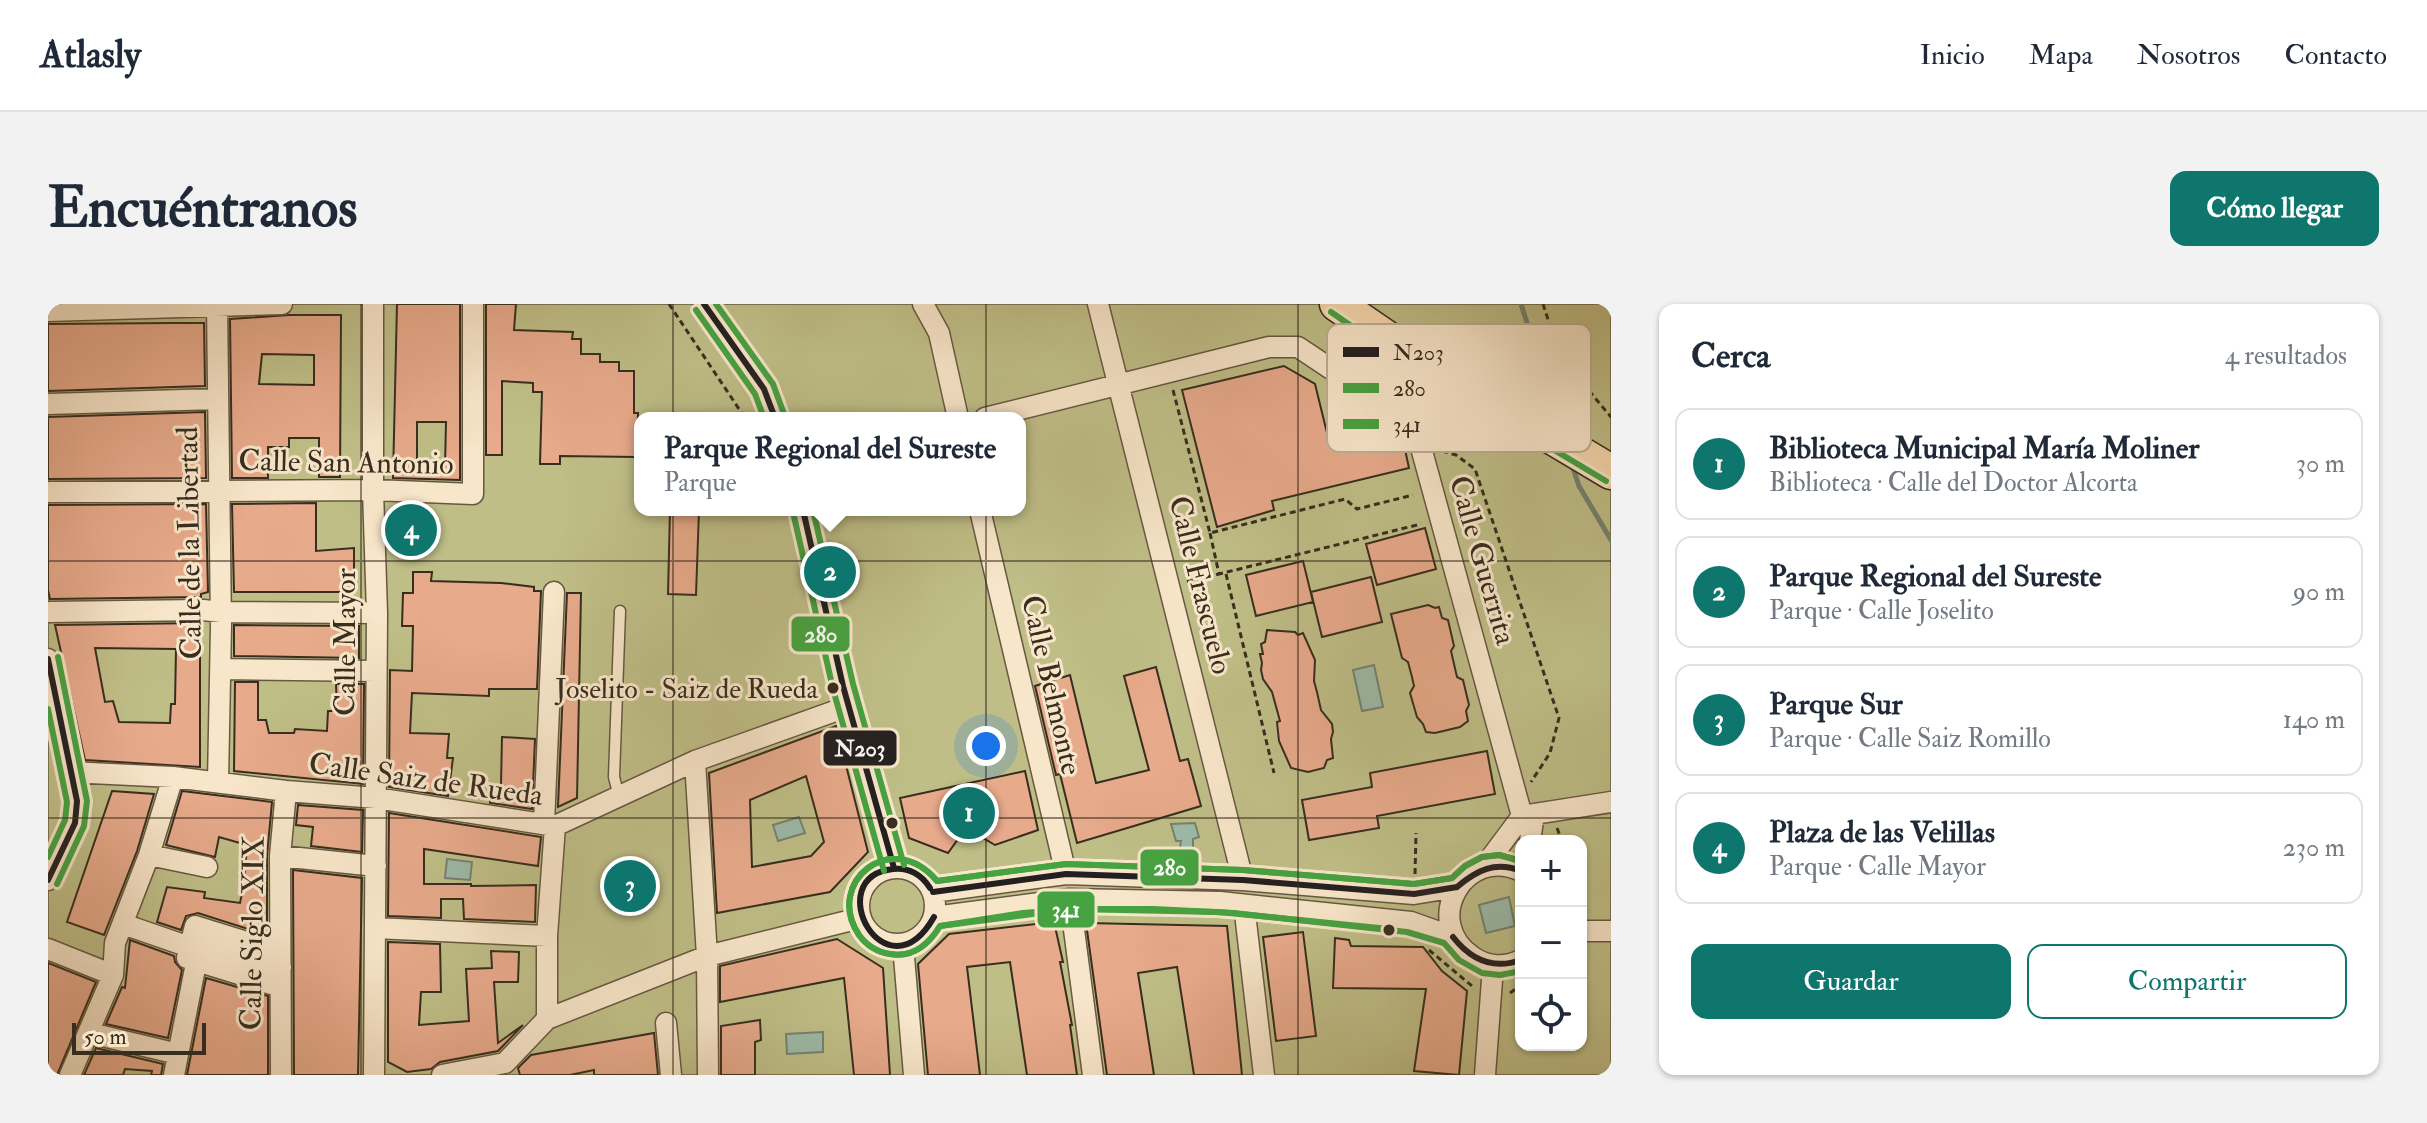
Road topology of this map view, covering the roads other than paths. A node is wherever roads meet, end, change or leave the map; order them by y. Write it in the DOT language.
graph roads {
  1 [pos="217,304"];
  2 [pos="282,304"];
  3 [pos="373,304"];
  4 [pos="473,304"];
  5 [pos="704,304"];
  6 [pos="923,304"];
  7 [pos="1098,304"];
  8 [pos="1337,304"];
  9 [pos="48,311"];
  10 [pos="1366,324"];
  11 [pos="1327,366"];
  12 [pos="1119,385"];
  13 [pos="217,399"];
  14 [pos="48,404"];
  15 [pos="773,412"];
  16 [pos="957,412"];
  17 [pos="1009,412"];
  18 [pos="1422,452"];
  19 [pos="1576,452"];
  20 [pos="1604,468"];
  21 [pos="220,490"];
  22 [pos="373,490"];
  23 [pos="48,492"];
  24 [pos="804,516"];
  25 [pos="981,516"];
  26 [pos="554,592"];
  27 [pos="620,611"];
  28 [pos="48,612"];
  29 [pos="221,612"];
  30 [pos="377,613"];
  31 [pos="48,659"];
  32 [pos="221,669"];
  33 [pos="376,671"];
  34 [pos="849,706"];
  35 [pos="695,761"];
  36 [pos="69,772"];
  37 [pos="173,777"];
  38 [pos="218,782"];
  39 [pos="286,791"];
  40 [pos="619,797"];
  41 [pos="376,798"];
  42 [pos="1611,802"];
  43 [pos="1528,815"];
  44 [pos="549,825"];
  45 [pos="1530,835"];
  46 [pos="149,855"];
  47 [pos="280,856"];
  48 [pos="376,866"];
  49 [pos="207,867"];
  50 [pos="1484,867"];
  51 [pos="894,868"];
  52 [pos="1515,869"];
  53 [pos="1066,874"];
  54 [pos="48,880"];
  55 [pos="1243,880"];
  56 [pos="1457,887"];
  57 [pos="933,892"];
  58 [pos="1070,899"];
  59 [pos="1244,905"];
  60 [pos="934,917"];
  61 [pos="860,918"];
  62 [pos="123,924"];
  63 [pos="375,928"];
  64 [pos="1587,931"];
  65 [pos="1611,931"];
  66 [pos="547,936"];
  67 [pos="1453,937"];
  68 [pos="903,945"];
  69 [pos="48,949"];
  70 [pos="195,952"];
  71 [pos="707,956"];
  72 [pos="1515,963"];
  73 [pos="1493,966"];
  74 [pos="113,975"];
  75 [pos="276,975"];
  76 [pos="547,1019"];
  77 [pos="666,1023"];
  78 [pos="90,1033"];
  79 [pos="178,1054"];
  80 [pos="506,1069"];
  81 [pos="70,1075"];
  82 [pos="174,1075"];
  83 [pos="281,1075"];
  84 [pos="374,1075"];
  85 [pos="442,1075"];
  86 [pos="671,1075"];
  87 [pos="708,1075"];
  88 [pos="914,1075"];
  89 [pos="1093,1075"];
  90 [pos="1264,1075"];
  91 [pos="1485,1075"];
  1 -- 2 [label="street"];
  1 -- 9 [label="street"];
  1 -- 13 [label="street, Calle de la Libertad"];
  3 -- 22 [label="street, Calle Mayor"];
  4 -- 22 [label="street, Calle San Antonio"];
  5 -- 15 [label="street"];
  6 -- 16 [label="street"];
  7 -- 12 [label="street, Calle Frascuelo"];
  8 -- 10 [label="main road"];
  11 -- 12 [label="street, Calle Guerrita"];
  12 -- 17 [label="street, Calle Guerrita"];
  12 -- 55 [label="street, Calle Frascuelo"];
  13 -- 14 [label="street"];
  13 -- 21 [label="street, Calle de la Libertad"];
  18 -- 43 [label="street, Calle Guerrita"];
  19 -- 20 [label="main road"];
  21 -- 22 [label="street, Calle San Antonio"];
  21 -- 23 [label="street, Calle San Antonio"];
  21 -- 29 [label="street, Calle de la Libertad"];
  22 -- 30 [label="street, Calle Mayor"];
  24 -- 34 [label="street"];
  25 -- 53 [label="street, Calle Belmonte"];
  26 -- 44 [label="street"];
  27 -- 40 [label="lane"];
  28 -- 29 [label="street"];
  29 -- 30 [label="street"];
  29 -- 32 [label="street, Calle de la Libertad"];
  30 -- 33 [label="street, Calle Mayor"];
  31 -- 36 [label="street"];
  32 -- 33 [label="street"];
  32 -- 38 [label="street, Calle de la Libertad"];
  33 -- 41 [label="street, Calle Mayor"];
  34 -- 35 [label="street, Calle Saiz de Rueda"];
  34 -- 51 [label="street"];
  35 -- 40 [label="street, Calle Saiz de Rueda"];
  35 -- 71 [label="street"];
  36 -- 37 [label="street, Calle Saiz de Rueda"];
  36 -- 54 [label="street"];
  37 -- 38 [label="street, Calle Saiz de Rueda"];
  37 -- 46 [label="street"];
  38 -- 39 [label="street, Calle Saiz de Rueda"];
  39 -- 41 [label="street, Calle Saiz de Rueda"];
  39 -- 47 [label="street, Calle Siglo XIX"];
  40 -- 44 [label="street, Calle Saiz de Rueda"];
  41 -- 44 [label="street, Calle Saiz de Rueda"];
  41 -- 48 [label="street, Calle Mayor"];
  42 -- 43 [label="street"];
  43 -- 45 [label="street, Calle Guerrita"];
  43 -- 50 [label="street"];
  44 -- 66 [label="street"];
  46 -- 49 [label="street"];
  46 -- 62 [label="street"];
  47 -- 48 [label="street"];
  47 -- 75 [label="street, Calle Siglo XIX"];
  48 -- 63 [label="street, Calle Mayor"];
  50 -- 52 [label="street"];
  50 -- 56 [label="street"];
  51 -- 57 [label="street"];
  51 -- 61 [label="street"];
  53 -- 55 [label="street"];
  53 -- 57 [label="street"];
  55 -- 56 [label="street"];
  56 -- 67 [label="street"];
  57 -- 60 [label="street"];
  58 -- 59 [label="street"];
  58 -- 60 [label="street"];
  58 -- 89 [label="street"];
  59 -- 67 [label="street"];
  59 -- 90 [label="street"];
  60 -- 68 [label="street"];
  61 -- 68 [label="street"];
  61 -- 71 [label="street"];
  62 -- 70 [label="street"];
  62 -- 74 [label="street"];
  63 -- 66 [label="street"];
  63 -- 84 [label="street, Calle Mayor"];
  64 -- 65 [label="street"];
  66 -- 76 [label="street"];
  67 -- 73 [label="street"];
  68 -- 88 [label="street"];
  69 -- 74 [label="street"];
  70 -- 75 [label="street"];
  70 -- 79 [label="street"];
  71 -- 76 [label="street"];
  71 -- 87 [label="street"];
  72 -- 73 [label="street"];
  73 -- 91 [label="street"];
  74 -- 78 [label="street"];
  75 -- 83 [label="street, Calle Siglo XIX"];
  76 -- 80 [label="street"];
  77 -- 86 [label="street"];
  78 -- 79 [label="street"];
  78 -- 81 [label="street"];
  79 -- 82 [label="street"];
  80 -- 85 [label="street"];
}
